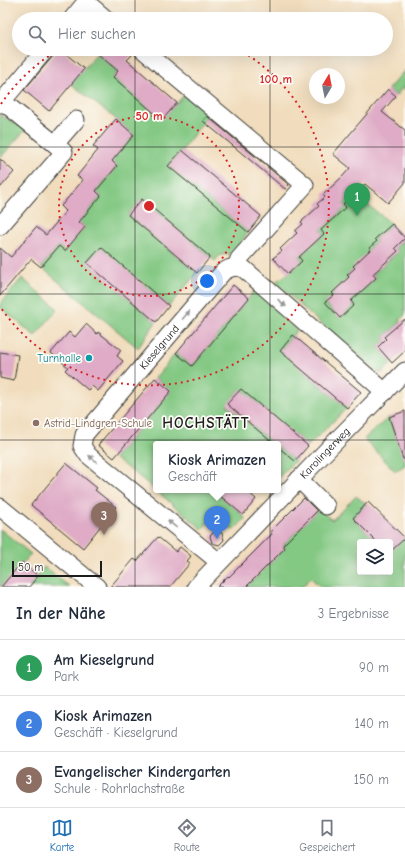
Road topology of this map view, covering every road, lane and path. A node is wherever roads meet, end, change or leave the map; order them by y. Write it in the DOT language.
graph roads {
  1 [pos="78,12"];
  2 [pos="98,12"];
  3 [pos="40,56"];
  4 [pos="150,56"];
  5 [pos="1,102"];
  6 [pos="76,120"];
  7 [pos="55,144"];
  8 [pos="0,226"];
  9 [pos="236,267"];
  10 [pos="405,371"];
  11 [pos="385,392"];
  12 [pos="299,479"];
  13 [pos="326,506"];
  14 [pos="0,507"];
  15 [pos="219,562"];
  16 [pos="97,587"];
  17 [pos="196,587"];
  1 -- 2 [label="street"];
  3 -- 5 [label="street"];
  4 -- 9 [label="street"];
  5 -- 7 [label="street"];
  6 -- 7 [label="street"];
  7 -- 8 [label="street"];
  9 -- 11 [label="street, one-way"];
  15 -- 9 [label="street, Kieselgrund, one-way"];
  10 -- 11 [label="street, Karolingerweg"];
  11 -- 12 [label="street, Karolingerweg"];
  12 -- 13 [label="street"];
  12 -- 15 [label="street, Karolingerweg"];
  14 -- 16 [label="street"];
  15 -- 17 [label="street, Karolingerweg"];
}
